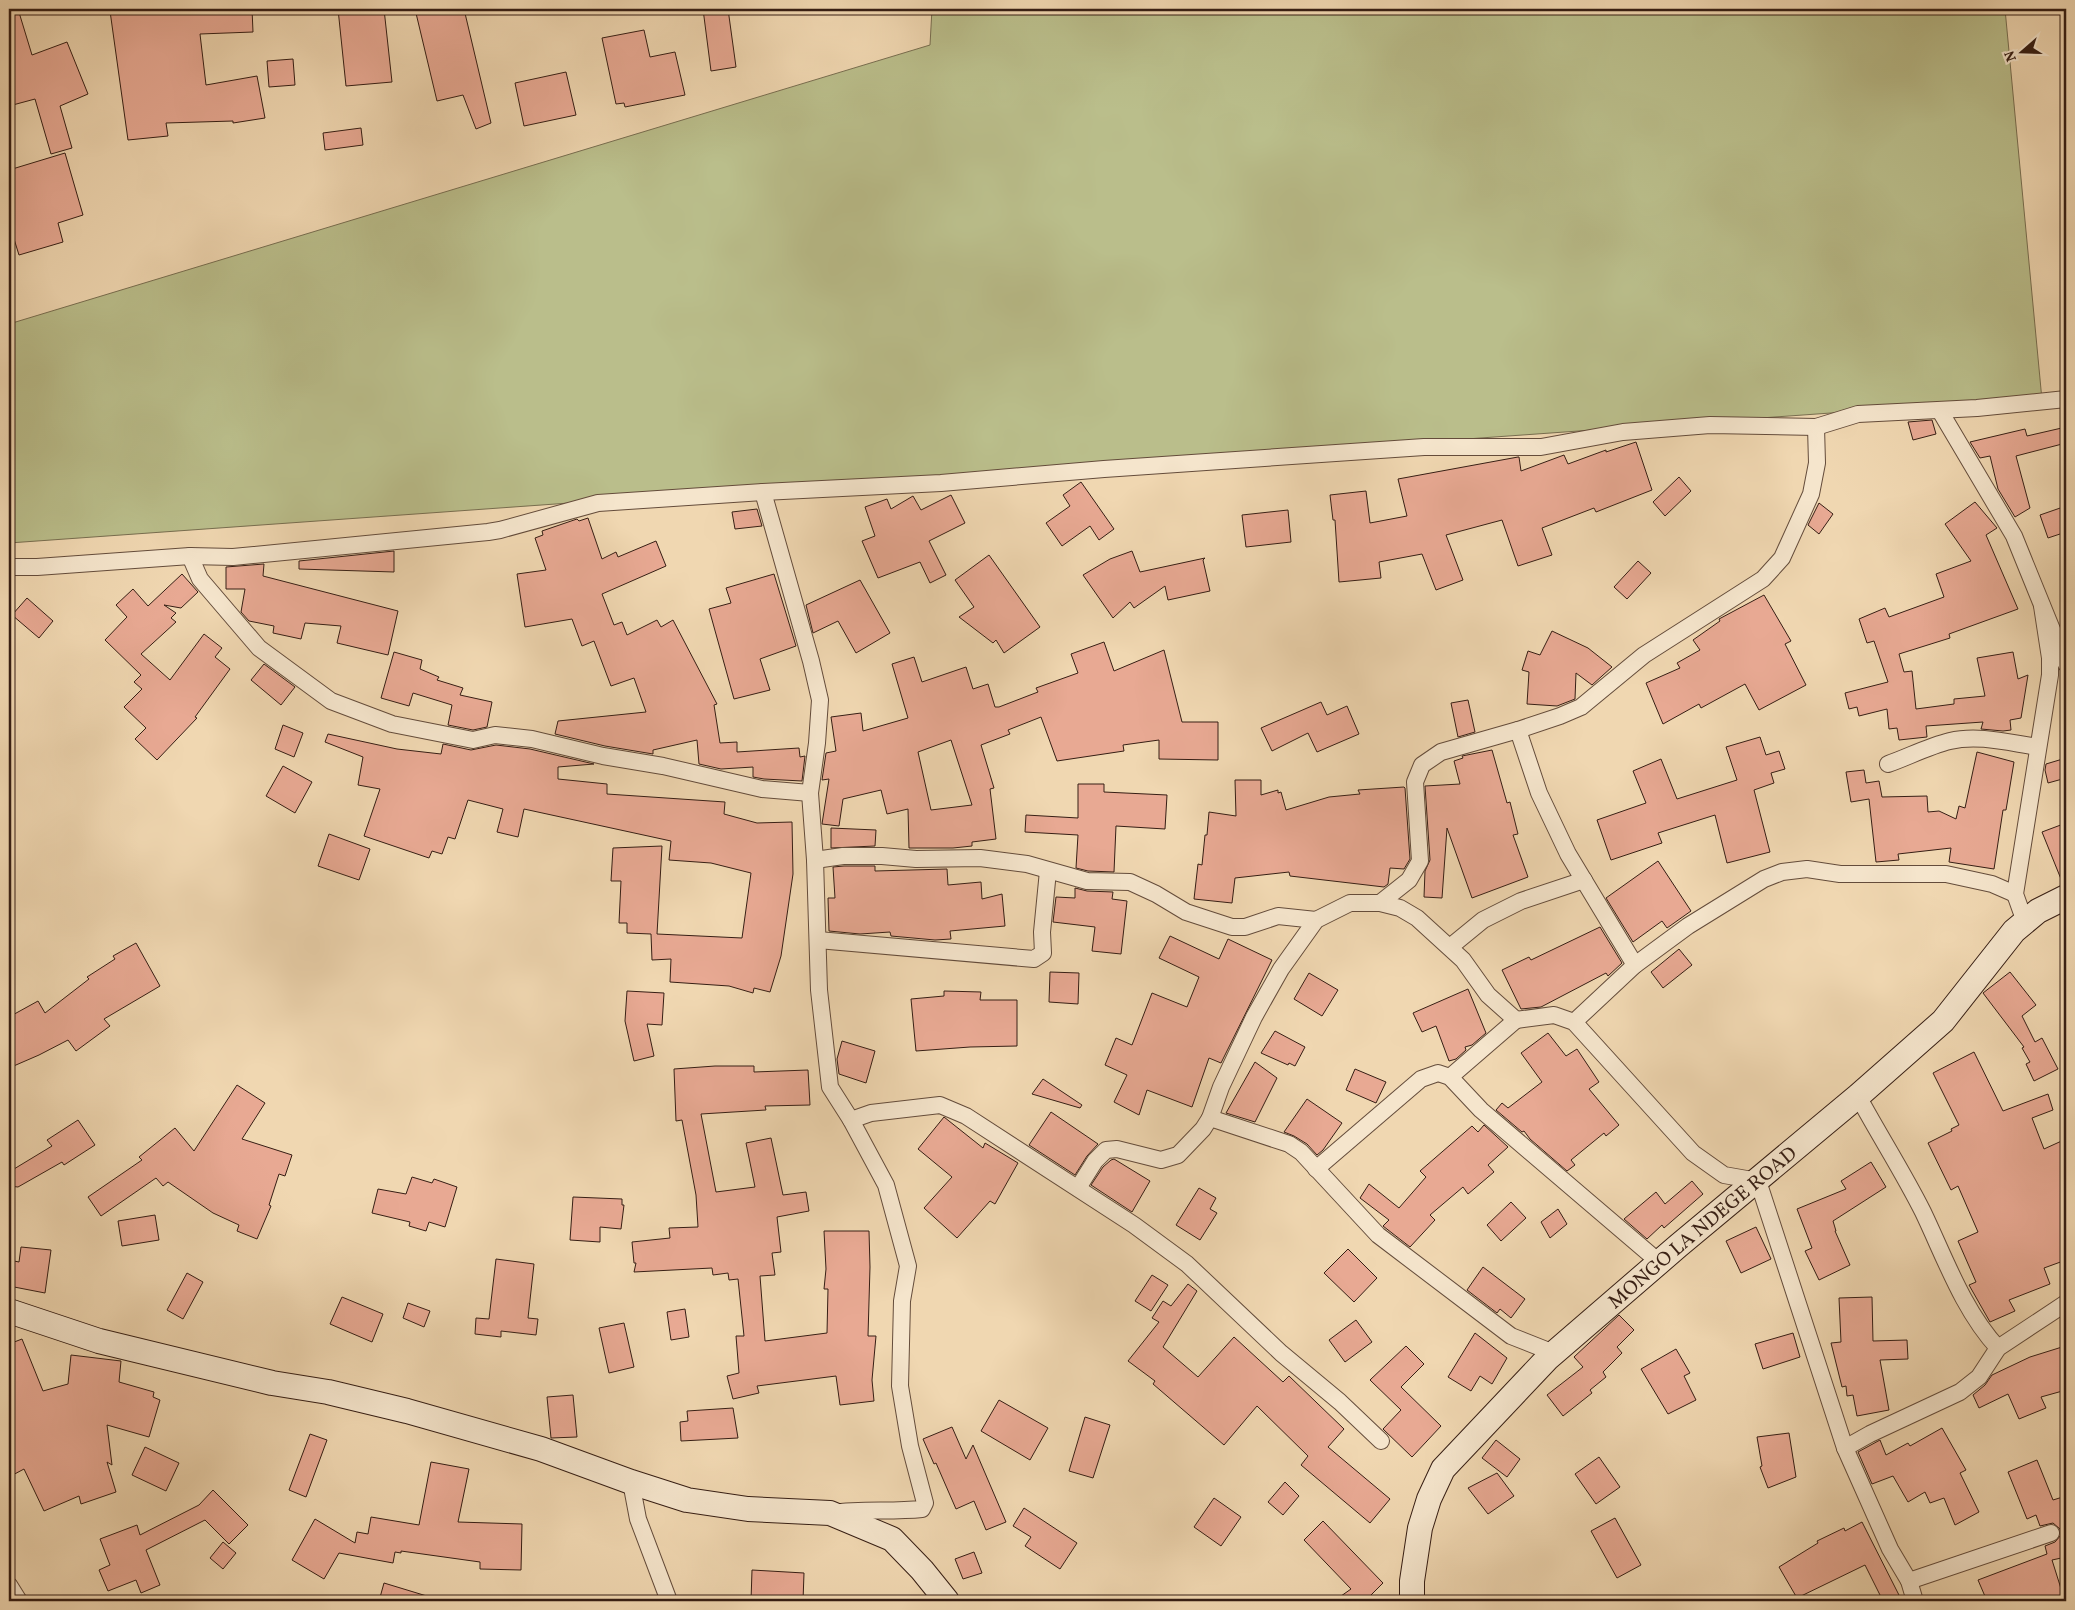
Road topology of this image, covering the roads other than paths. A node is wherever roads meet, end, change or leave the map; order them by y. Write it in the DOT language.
graph roads {
  1 [pos="2066,398"];
  2 [pos="1940,410"];
  3 [pos="1816,427"];
  4 [pos="763,492"];
  5 [pos="190,556"];
  6 [pos="9,567"];
  7 [pos="2042,606"];
  8 [pos="2066,664"];
  9 [pos="1518,730"];
  10 [pos="2038,746"];
  11 [pos="1888,764"];
  12 [pos="810,793"];
  13 [pos="815,860"];
  14 [pos="1048,871"];
  15 [pos="1584,880"];
  16 [pos="2014,894"];
  17 [pos="2066,898"];
  18 [pos="1380,903"];
  19 [pos="1316,920"];
  20 [pos="2025,922"];
  21 [pos="818,940"];
  22 [pos="1450,947"];
  23 [pos="1635,965"];
  24 [pos="1516,1020"];
  25 [pos="1574,1022"];
  26 [pos="1450,1077"];
  27 [pos="1858,1096"];
  28 [pos="1210,1118"];
  29 [pos="851,1120"];
  30 [pos="1316,1169"];
  31 [pos="1758,1181"];
  32 [pos="1078,1188"];
  33 [pos="1660,1262"];
  34 [pos="2066,1303"];
  35 [pos="9,1311"];
  36 [pos="1998,1348"];
  37 [pos="1554,1353"];
  38 [pos="1381,1441"];
  39 [pos="1845,1448"];
  40 [pos="631,1482"];
  41 [pos="830,1514"];
  42 [pos="2051,1533"];
  43 [pos="1909,1581"];
  44 [pos="9,1585"];
  45 [pos="18,1601"];
  46 [pos="669,1601"];
  47 [pos="947,1601"];
  48 [pos="1412,1601"];
  49 [pos="1915,1601"];
  1 -- 2 [label="street"];
  2 -- 3 [label="street"];
  2 -- 7 [label="street"];
  3 -- 4 [label="street"];
  3 -- 9 [label="street"];
  4 -- 5 [label="street"];
  4 -- 12 [label="street"];
  5 -- 6 [label="street"];
  5 -- 12 [label="street"];
  7 -- 8 [label="street"];
  7 -- 10 [label="street"];
  9 -- 15 [label="street"];
  9 -- 18 [label="street"];
  10 -- 11 [label="street"];
  10 -- 16 [label="street"];
  12 -- 13 [label="street"];
  13 -- 14 [label="street"];
  13 -- 21 [label="street"];
  14 -- 19 [label="street"];
  14 -- 21 [label="street"];
  15 -- 22 [label="street"];
  15 -- 23 [label="street"];
  16 -- 20 [label="street"];
  16 -- 23 [label="street"];
  17 -- 20 [label="street, MONGO LA NDEGE ROAD"];
  18 -- 19 [label="street"];
  18 -- 22 [label="street"];
  19 -- 28 [label="street"];
  20 -- 27 [label="street, MONGO LA NDEGE ROAD"];
  21 -- 29 [label="street"];
  22 -- 24 [label="street"];
  23 -- 25 [label="street"];
  24 -- 25 [label="street"];
  24 -- 26 [label="street"];
  25 -- 31 [label="street"];
  26 -- 30 [label="street"];
  26 -- 33 [label="street"];
  27 -- 31 [label="street, MONGO LA NDEGE ROAD"];
  27 -- 36 [label="street"];
  28 -- 30 [label="street"];
  28 -- 32 [label="street"];
  29 -- 32 [label="street"];
  29 -- 41 [label="street"];
  30 -- 37 [label="street"];
  31 -- 33 [label="street, MONGO LA NDEGE ROAD"];
  31 -- 39 [label="street"];
  32 -- 38 [label="street"];
  33 -- 37 [label="street, MONGO LA NDEGE ROAD"];
  34 -- 36 [label="street"];
  35 -- 40 [label="street"];
  36 -- 39 [label="street"];
  37 -- 48 [label="street, MONGO LA NDEGE ROAD"];
  39 -- 43 [label="street"];
  40 -- 41 [label="street"];
  40 -- 46 [label="street"];
  41 -- 47 [label="street"];
  42 -- 43 [label="street"];
  43 -- 49 [label="street"];
  44 -- 45 [label="street"];
}
